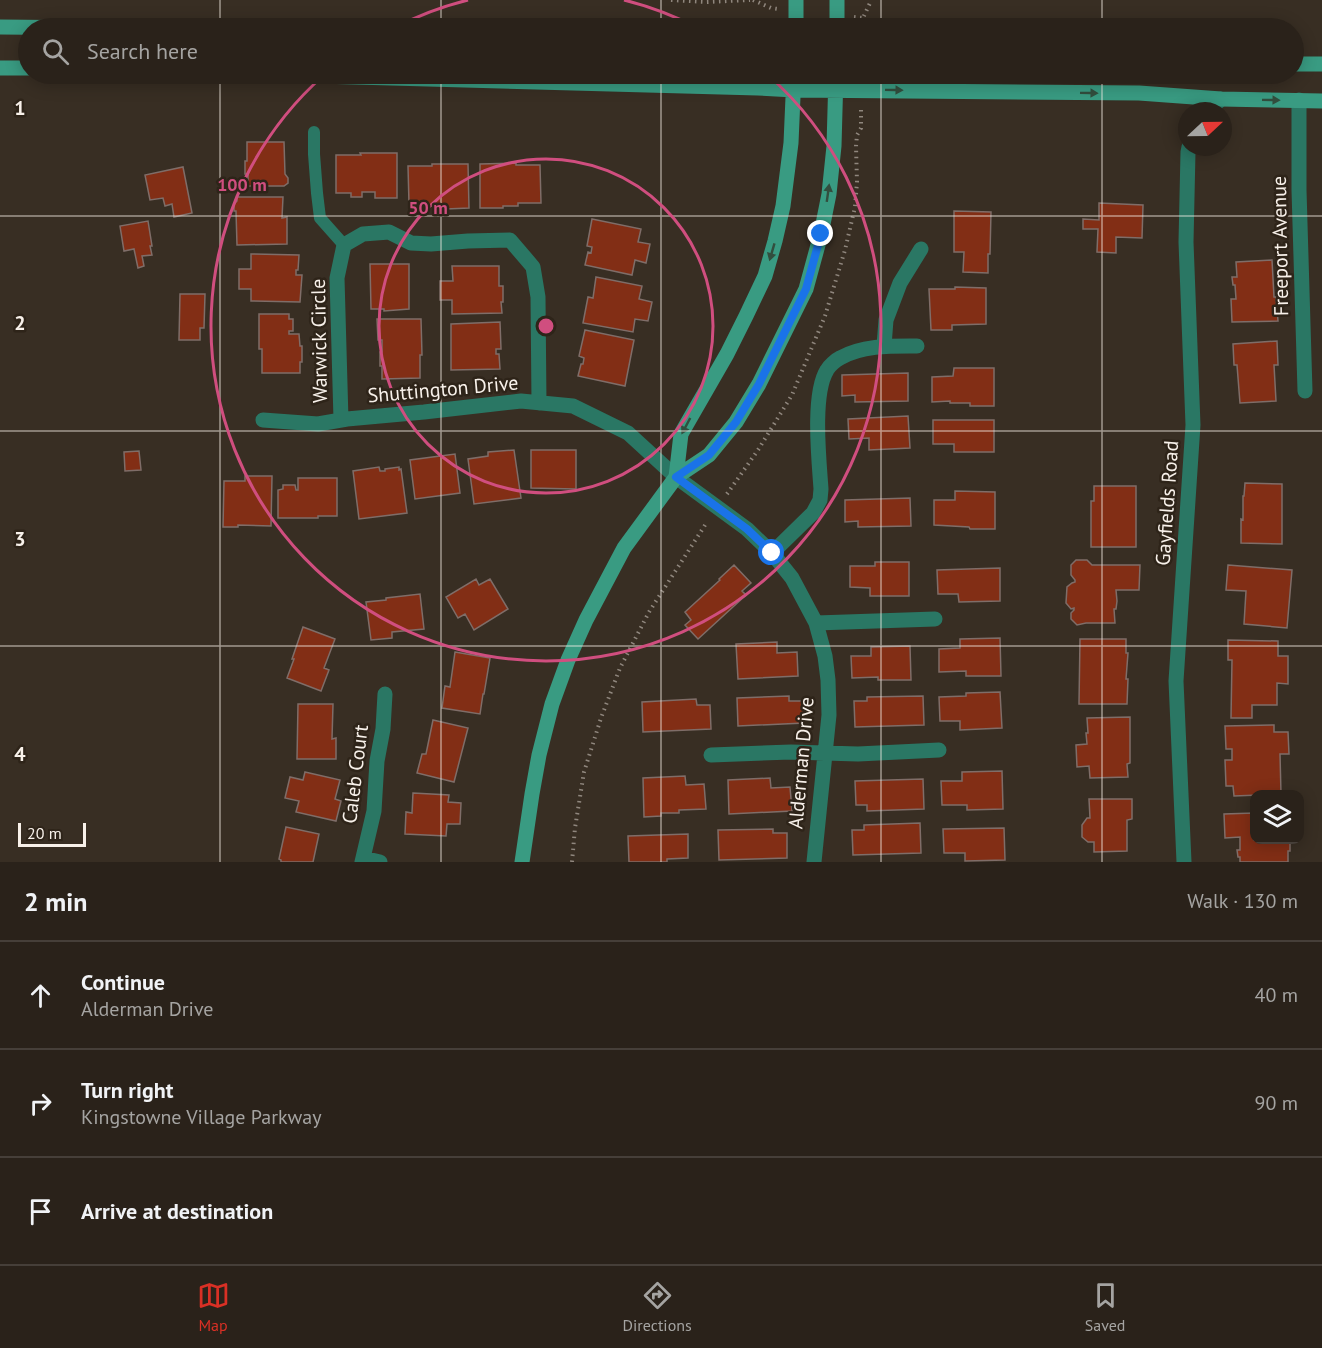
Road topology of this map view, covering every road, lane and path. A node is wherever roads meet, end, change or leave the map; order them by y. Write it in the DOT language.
graph roads {
  1 [pos="671,0"];
  2 [pos="752,0"];
  3 [pos="796,0"];
  4 [pos="837,0"];
  5 [pos="870,0"];
  6 [pos="771,8"];
  7 [pos="796,18"];
  8 [pos="837,18"];
  9 [pos="863,18"];
  10 [pos="0,27"];
  11 [pos="18,27"];
  12 [pos="1304,64"];
  13 [pos="1322,64"];
  14 [pos="0,68"];
  15 [pos="18,68"];
  16 [pos="611,84"];
  17 [pos="794,84"];
  18 [pos="836,84"];
  19 [pos="794,90"];
  20 [pos="836,90"];
  21 [pos="1221,99"];
  22 [pos="1299,100"];
  23 [pos="1322,101"];
  24 [pos="1218,102"];
  25 [pos="314,132"];
  26 [pos="1188,156"];
  27 [pos="344,245"];
  28 [pos="921,249"];
  29 [pos="884,346"];
  30 [pos="917,346"];
  31 [pos="1305,391"];
  32 [pos="539,403"];
  33 [pos="263,420"];
  34 [pos="341,420"];
  35 [pos="676,477"];
  36 [pos="772,553"];
  37 [pos="935,619"];
  38 [pos="816,623"];
  39 [pos="385,694"];
  40 [pos="939,750"];
  41 [pos="825,753"];
  42 [pos="711,755"];
  43 [pos="363,860"];
  44 [pos="380,862"];
  45 [pos="522,862"];
  46 [pos="814,862"];
  47 [pos="1184,862"];
  1 -- 2 [label="path"];
  2 -- 6 [label="path"];
  3 -- 7 [label="street"];
  4 -- 8 [label="street"];
  5 -- 9 [label="path"];
  10 -- 11 [label="street"];
  12 -- 13 [label="street"];
  14 -- 15 [label="street"];
  16 -- 19 [label="street"];
  17 -- 19 [label="street"];
  18 -- 20 [label="street"];
  19 -- 20 [label="street"];
  19 -- 35 [label="street, one-way"];
  20 -- 21 [label="street, one-way"];
  35 -- 20 [label="street, one-way"];
  21 -- 22 [label="street, one-way"];
  21 -- 24 [label="street"];
  22 -- 23 [label="street"];
  22 -- 31 [label="street, Freeport Avenue"];
  25 -- 27 [label="lane"];
  26 -- 47 [label="street, Gayfields Road"];
  27 -- 32 [label="street"];
  27 -- 34 [label="street, Warwick Circle"];
  28 -- 29 [label="street"];
  29 -- 30 [label="street"];
  29 -- 36 [label="street"];
  32 -- 34 [label="street, Shuttington Drive"];
  32 -- 35 [label="street, Shuttington Drive"];
  33 -- 34 [label="street, Shuttington Drive"];
  35 -- 36 [label="street, Alderman Drive"];
  35 -- 45 [label="street"];
  36 -- 38 [label="street, Alderman Drive"];
  37 -- 38 [label="street"];
  38 -- 41 [label="street, Alderman Drive"];
  39 -- 43 [label="street, Caleb Court"];
  40 -- 41 [label="street"];
  41 -- 42 [label="street"];
  41 -- 46 [label="street, Alderman Drive"];
  43 -- 44 [label="street, Caleb Court"];
}
